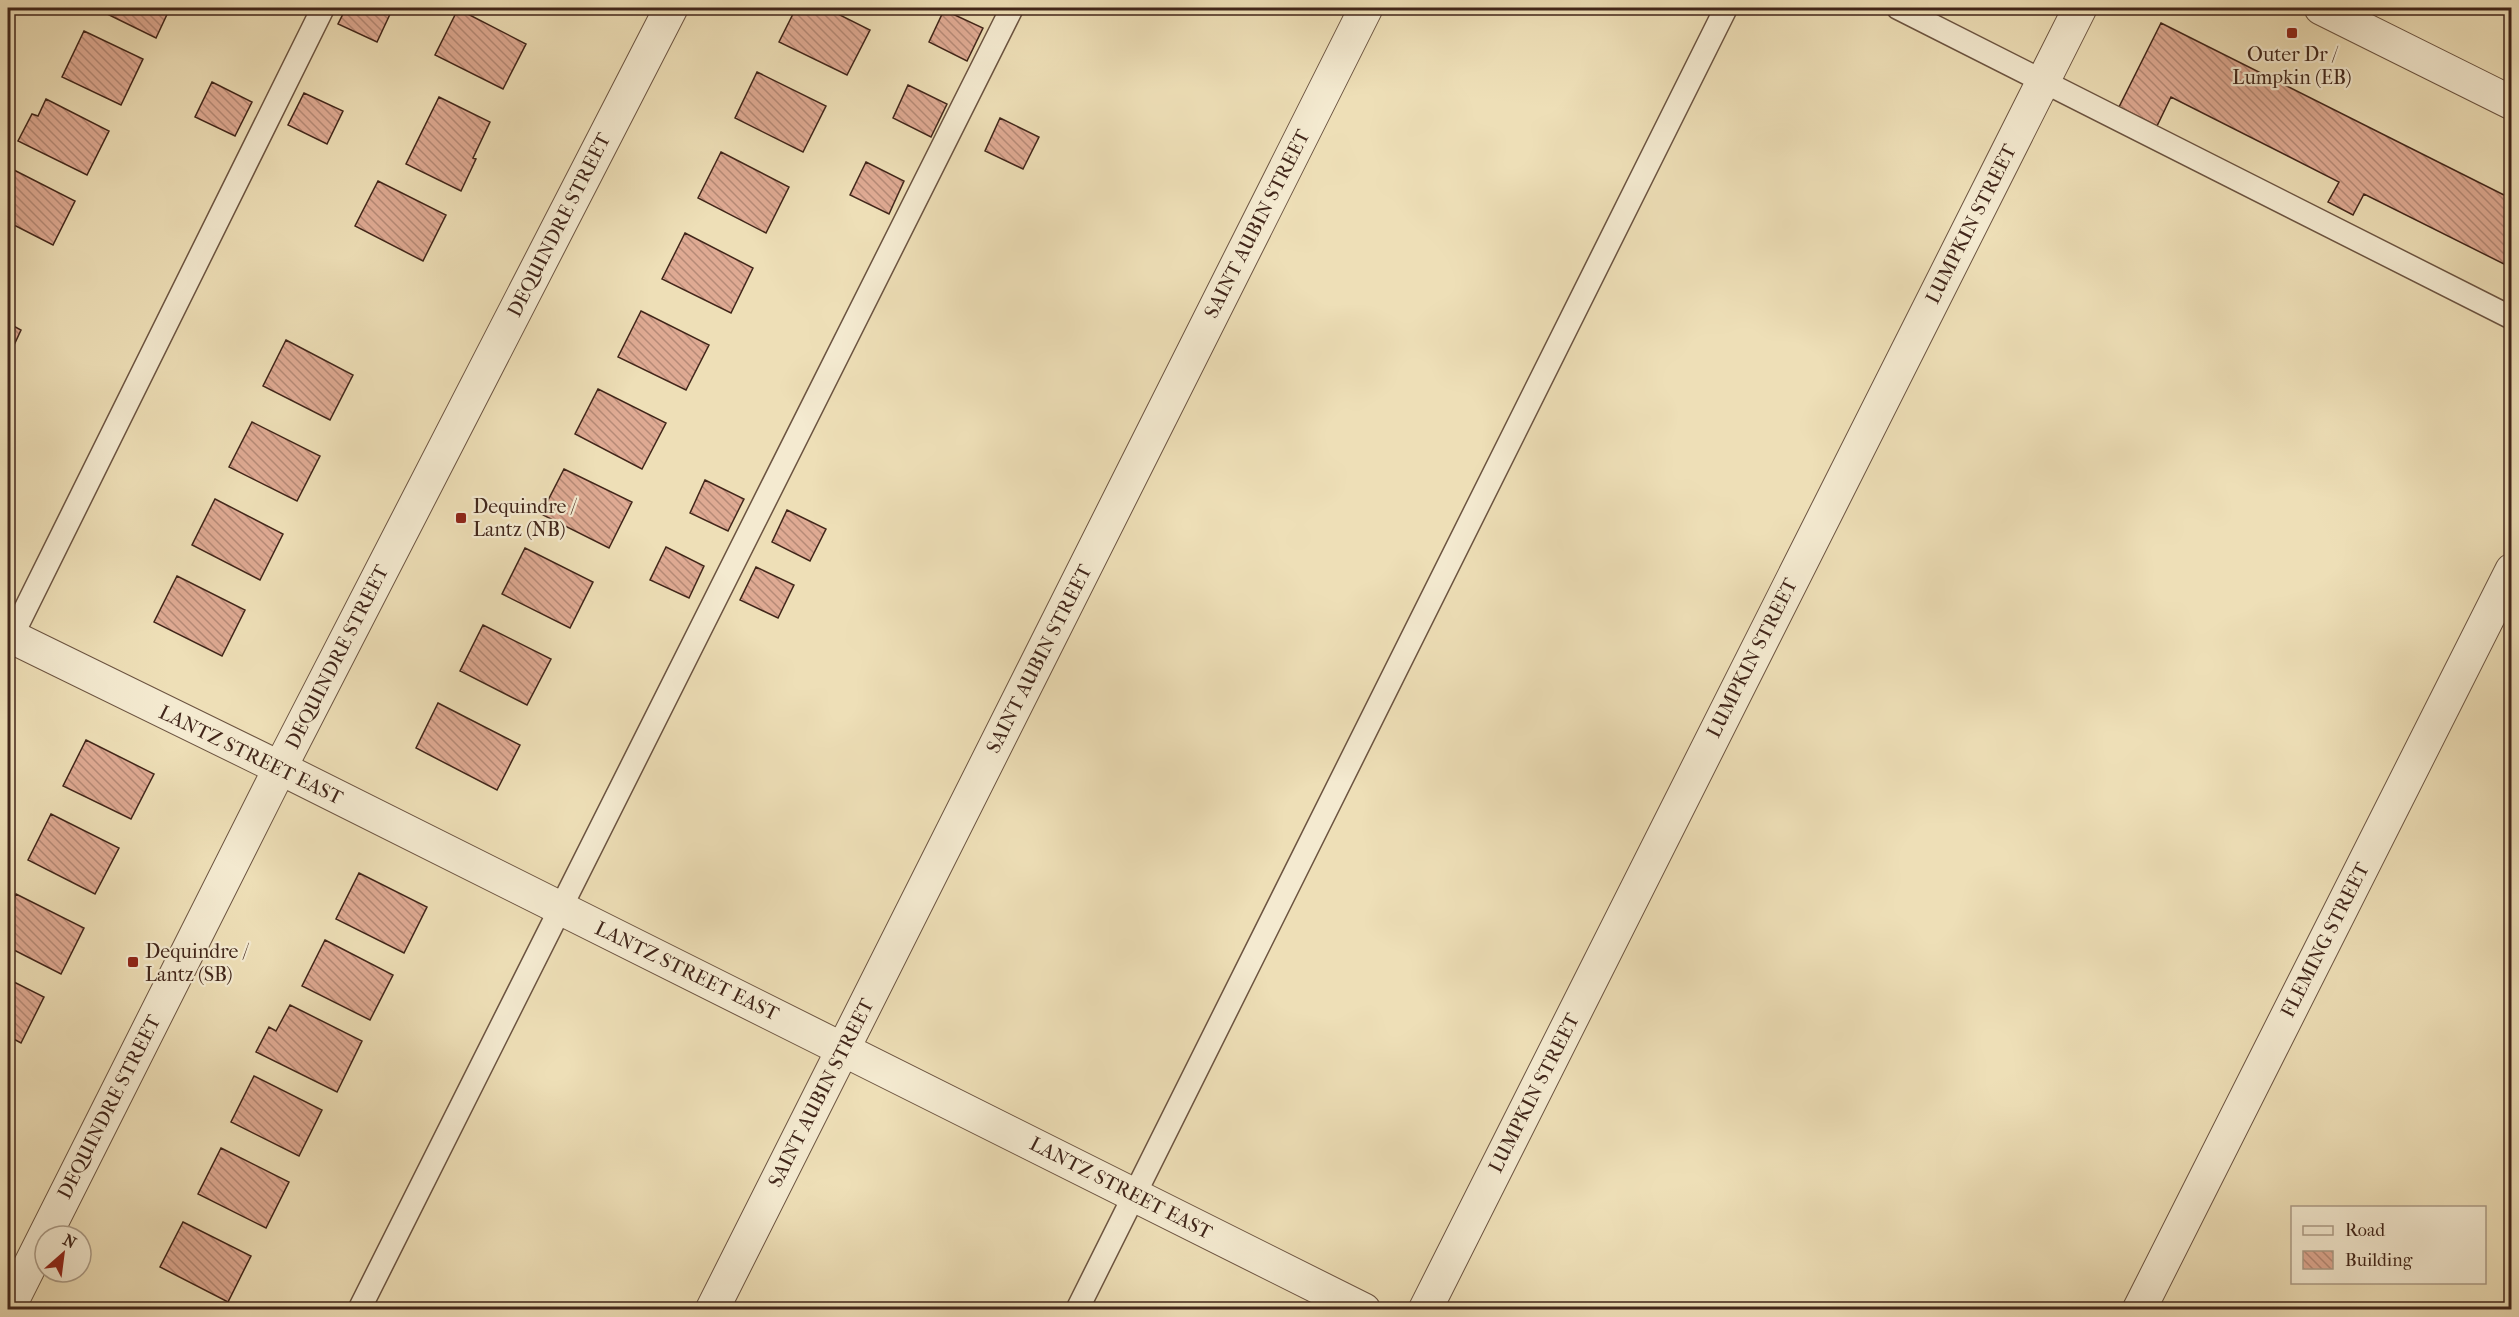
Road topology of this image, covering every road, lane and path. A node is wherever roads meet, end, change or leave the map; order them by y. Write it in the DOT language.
graph roads {
  1 [pos="323,8"];
  2 [pos="671,8"];
  3 [pos="1012,8"];
  4 [pos="1366,8"];
  5 [pos="1726,8"];
  6 [pos="1898,8"];
  7 [pos="2080,8"];
  8 [pos="2321,8"];
  9 [pos="2043,80"];
  10 [pos="2511,103"];
  11 [pos="2511,318"];
  12 [pos="2511,570"];
  13 [pos="9,639"];
  14 [pos="280,768"];
  15 [pos="561,908"];
  16 [pos="843,1049"];
  17 [pos="1134,1195"];
  18 [pos="8,1309"];
  19 [pos="359,1310"];
  20 [pos="712,1310"];
  21 [pos="1077,1310"];
  22 [pos="1364,1310"];
  23 [pos="1425,1310"];
  24 [pos="2139,1310"];
  1 -- 13 [label="lane"];
  2 -- 14 [label="street, DEQUINDRE STREET"];
  3 -- 15 [label="lane"];
  4 -- 16 [label="street, SAINT AUBIN STREET"];
  5 -- 17 [label="lane"];
  6 -- 9 [label="lane"];
  7 -- 9 [label="street, LUMPKIN STREET"];
  8 -- 10 [label="street"];
  9 -- 11 [label="lane"];
  9 -- 23 [label="street, LUMPKIN STREET"];
  12 -- 24 [label="street, FLEMING STREET"];
  13 -- 14 [label="street, LANTZ STREET EAST"];
  14 -- 15 [label="street, LANTZ STREET EAST"];
  14 -- 18 [label="street, DEQUINDRE STREET"];
  15 -- 16 [label="street, LANTZ STREET EAST"];
  15 -- 19 [label="lane"];
  16 -- 17 [label="street, LANTZ STREET EAST"];
  16 -- 20 [label="street, SAINT AUBIN STREET"];
  17 -- 21 [label="lane"];
  17 -- 22 [label="street, LANTZ STREET EAST"];
}
